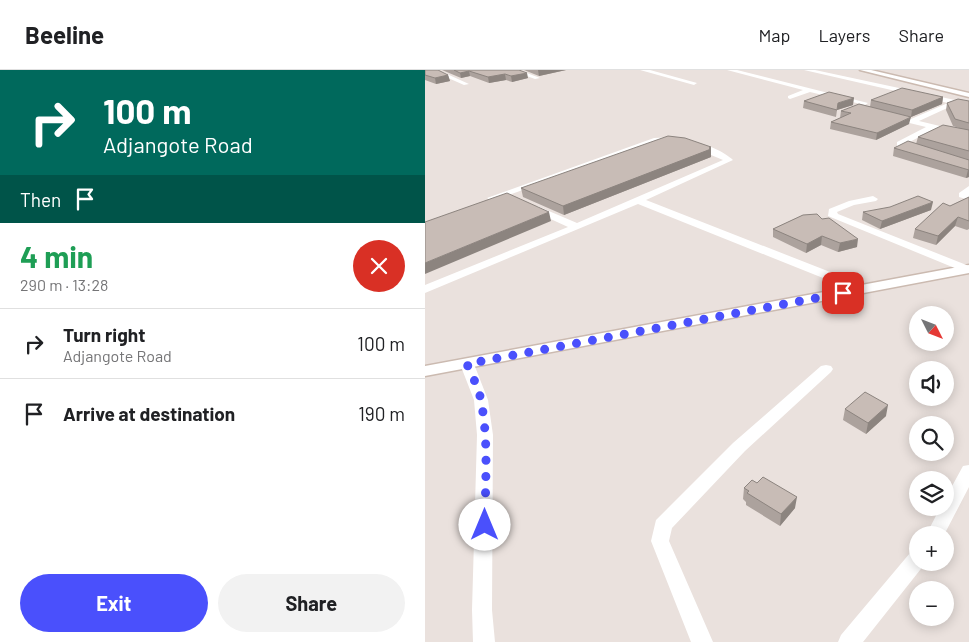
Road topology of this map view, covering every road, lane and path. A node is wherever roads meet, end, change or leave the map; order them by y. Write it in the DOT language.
graph roads {
  1 [pos="431,70"];
  2 [pos="513,70"];
  3 [pos="643,70"];
  4 [pos="730,70"];
  5 [pos="807,70"];
  6 [pos="863,70"];
  7 [pos="425,71"];
  8 [pos="537,78"];
  9 [pos="843,78"];
  10 [pos="694,83"];
  11 [pos="466,84"];
  12 [pos="810,89"];
  13 [pos="898,90"];
  14 [pos="968,95"];
  15 [pos="882,96"];
  16 [pos="790,97"];
  17 [pos="874,100"];
  18 [pos="955,102"];
  19 [pos="969,105"];
  20 [pos="884,114"];
  21 [pos="912,121"];
  22 [pos="933,126"];
  23 [pos="969,135"];
  24 [pos="926,153"];
  25 [pos="969,189"];
  26 [pos="969,197"];
  27 [pos="513,198"];
  28 [pos="873,199"];
  29 [pos="487,200"];
  30 [pos="637,200"];
  31 [pos="577,227"];
  32 [pos="968,269"];
  33 [pos="425,289"];
  34 [pos="862,290"];
  35 [pos="467,364"];
  36 [pos="826,369"];
  37 [pos="425,371"];
  38 [pos="969,471"];
  39 [pos="940,526"];
  40 [pos="909,569"];
  41 [pos="484,642"];
  42 [pos="702,642"];
  43 [pos="849,642"];
  1 -- 7 [label="street"];
  1 -- 11 [label="street"];
  2 -- 8 [label="street"];
  3 -- 10 [label="street"];
  4 -- 12 [label="street"];
  5 -- 9 [label="street"];
  6 -- 14 [label="street"];
  9 -- 12 [label="street"];
  9 -- 13 [label="street"];
  12 -- 16 [label="street"];
  12 -- 17 [label="street"];
  13 -- 15 [label="street"];
  13 -- 18 [label="street"];
  18 -- 19 [label="street"];
  18 -- 21 [label="street"];
  20 -- 21 [label="street"];
  21 -- 22 [label="street"];
  22 -- 23 [label="street"];
  22 -- 24 [label="street"];
  25 -- 26 [label="street"];
  27 -- 29 [label="street"];
  27 -- 30 [label="street"];
  27 -- 31 [label="street"];
  28 -- 32 [label="street"];
  30 -- 31 [label="street"];
  30 -- 34 [label="street"];
  31 -- 33 [label="street"];
  32 -- 34 [label="street"];
  34 -- 35 [label="street"];
  35 -- 37 [label="street"];
  35 -- 41 [label="street"];
  36 -- 42 [label="street"];
  38 -- 39 [label="street"];
  40 -- 43 [label="street"];
}
